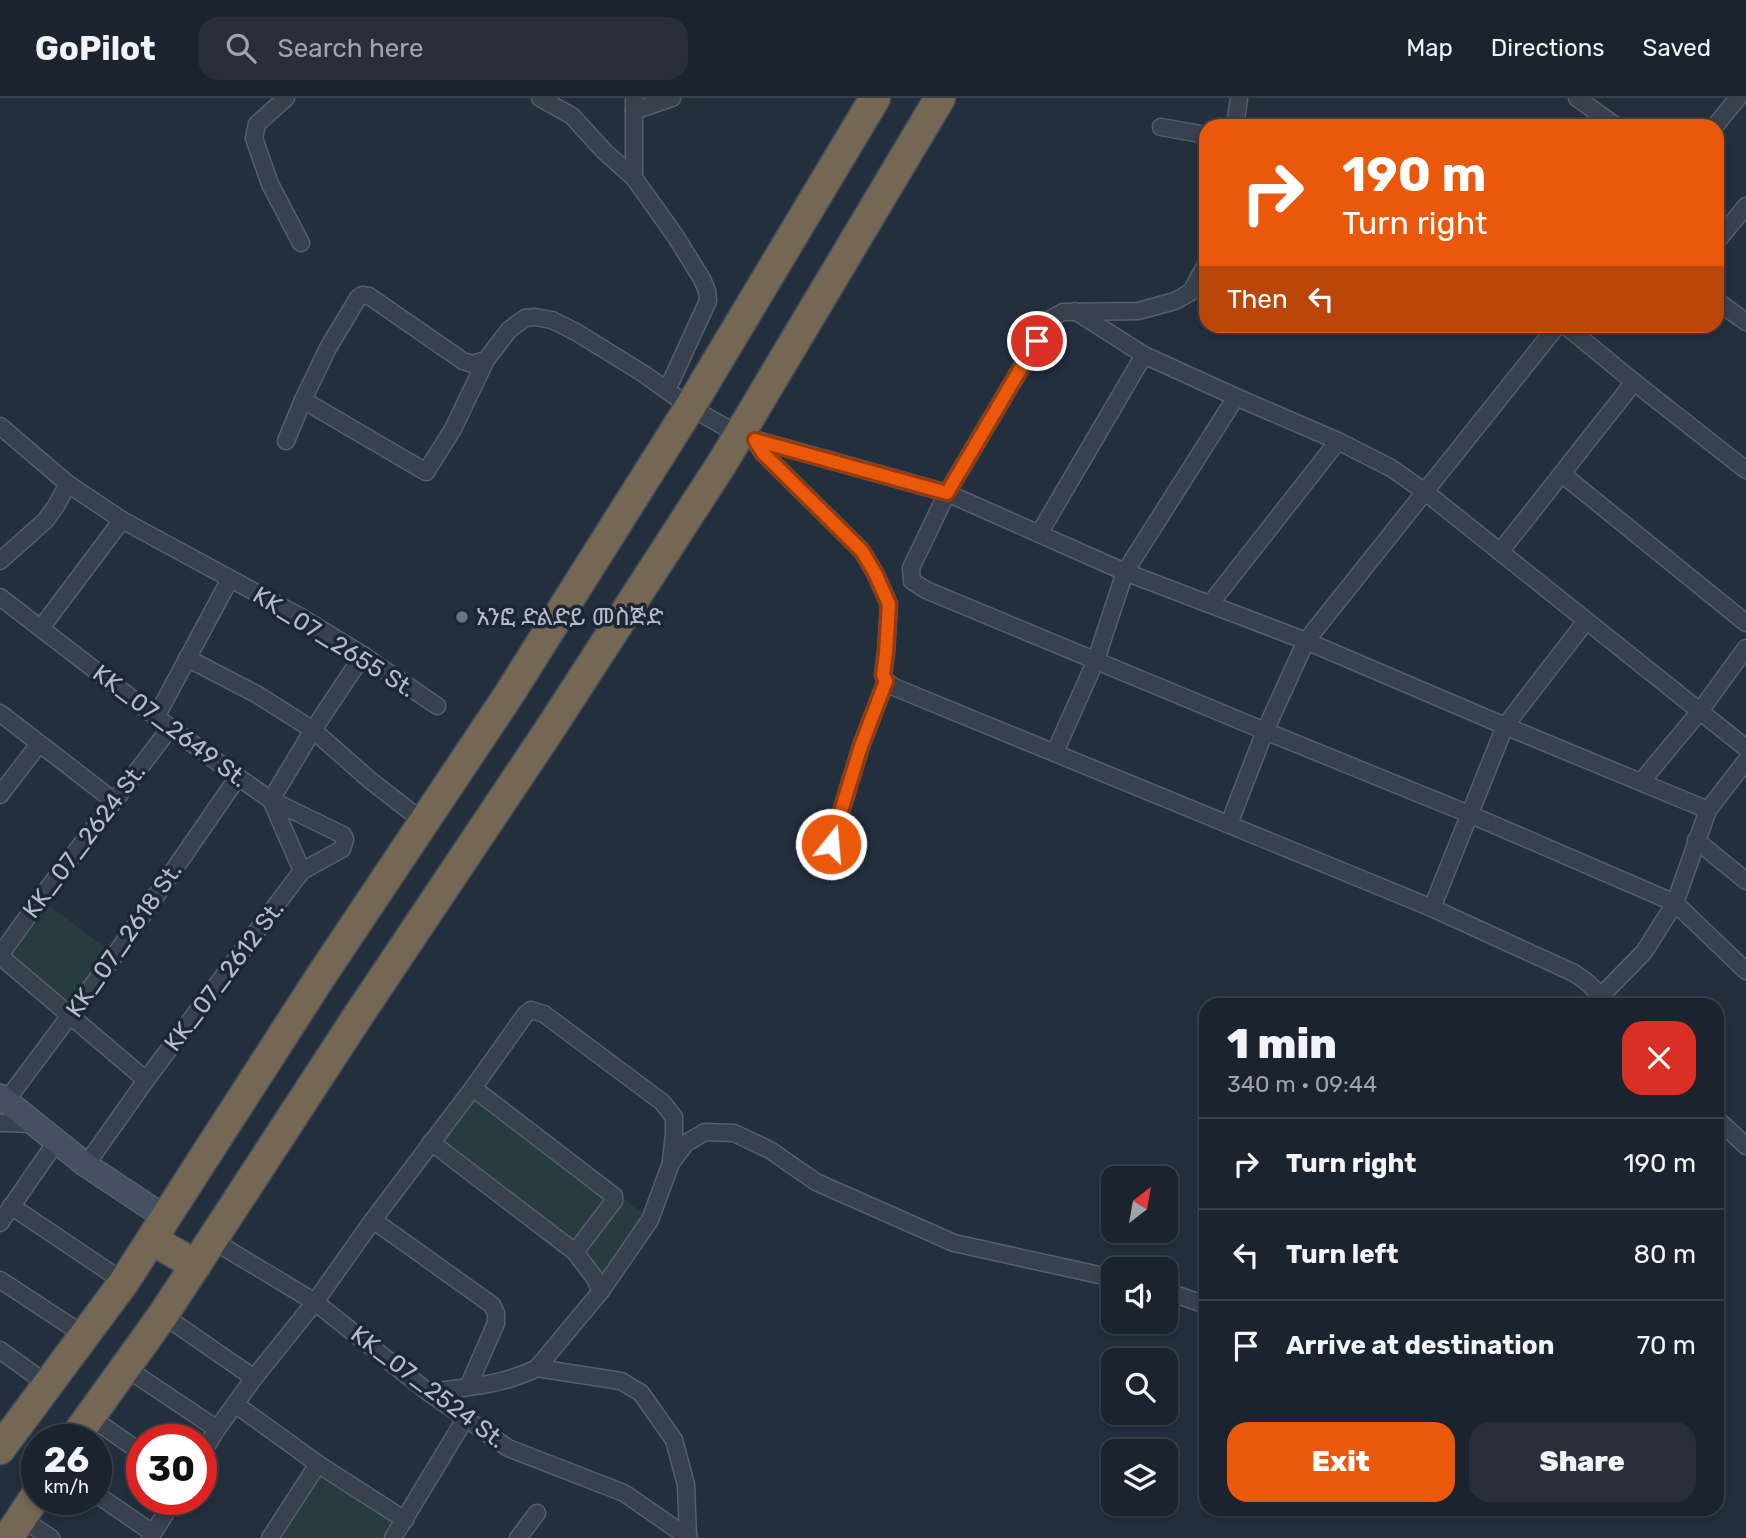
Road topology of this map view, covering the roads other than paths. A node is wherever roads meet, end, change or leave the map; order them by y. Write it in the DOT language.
graph roads {
  1 [pos="286,98"];
  2 [pos="540,98"];
  3 [pos="672,98"];
  4 [pos="875,98"];
  5 [pos="940,98"];
  6 [pos="1239,98"];
  7 [pos="1577,98"];
  8 [pos="1728,101"];
  9 [pos="634,105"];
  10 [pos="1236,119"];
  11 [pos="1606,119"];
  12 [pos="1719,119"];
  13 [pos="1161,127"];
  14 [pos="1199,134"];
  15 [pos="634,178"];
  16 [pos="1746,206"];
  17 [pos="1724,233"];
  18 [pos="301,243"];
  19 [pos="1199,277"];
  20 [pos="1724,306"];
  21 [pos="1075,311"];
  22 [pos="1746,320"];
  23 [pos="1551,333"];
  24 [pos="1574,333"];
  25 [pos="1144,355"];
  26 [pos="486,360"];
  27 [pos="1634,382"];
  28 [pos="1236,397"];
  29 [pos="678,399"];
  30 [pos="303,400"];
  31 [pos="0,426"];
  32 [pos="747,438"];
  33 [pos="286,441"];
  34 [pos="1338,441"];
  35 [pos="1746,470"];
  36 [pos="1562,474"];
  37 [pos="68,484"];
  38 [pos="1424,491"];
  39 [pos="947,493"];
  40 [pos="122,520"];
  41 [pos="1039,534"];
  42 [pos="1500,552"];
  43 [pos="0,561"];
  44 [pos="1125,572"];
  45 [pos="230,579"];
  46 [pos="0,597"];
  47 [pos="1210,604"];
  48 [pos="1586,621"];
  49 [pos="1746,623"];
  50 [pos="41,628"];
  51 [pos="1306,641"];
  52 [pos="1746,648"];
  53 [pos="363,655"];
  54 [pos="187,657"];
  55 [pos="1096,660"];
  56 [pos="886,681"];
  57 [pos="437,706"];
  58 [pos="1700,711"];
  59 [pos="0,713"];
  60 [pos="156,717"];
  61 [pos="1505,726"];
  62 [pos="170,727"];
  63 [pos="313,730"];
  64 [pos="1265,731"];
  65 [pos="39,744"];
  66 [pos="1746,748"];
  67 [pos="1055,752"];
  68 [pos="1746,761"];
  69 [pos="238,778"];
  70 [pos="1641,782"];
  71 [pos="0,795"];
  72 [pos="271,800"];
  73 [pos="114,801"];
  74 [pos="1708,810"];
  75 [pos="1469,814"];
  76 [pos="424,822"];
  77 [pos="1229,824"];
  78 [pos="1696,840"];
  79 [pos="345,842"];
  80 [pos="825,864"];
  81 [pos="302,871"];
  82 [pos="1746,881"];
  83 [pos="1675,903"];
  84 [pos="1432,908"];
  85 [pos="0,956"];
  86 [pos="1744,967"];
  87 [pos="1601,998"];
  88 [pos="1605,998"];
  89 [pos="70,1017"];
  90 [pos="146,1080"];
  91 [pos="473,1088"];
  92 [pos="2,1106"];
  93 [pos="1724,1126"];
  94 [pos="56,1142"];
  95 [pos="431,1142"];
  96 [pos="1746,1146"];
  97 [pos="671,1163"];
  98 [pos="86,1165"];
  99 [pos="11,1206"];
  100 [pos="373,1220"];
  101 [pos="0,1223"];
  102 [pos="159,1229"];
  103 [pos="204,1252"];
  104 [pos="575,1252"];
  105 [pos="1101,1275"];
  106 [pos="0,1280"];
  107 [pos="124,1282"];
  108 [pos="601,1291"];
  109 [pos="1178,1295"];
  110 [pos="315,1302"];
  111 [pos="1199,1303"];
  112 [pos="163,1315"];
  113 [pos="85,1335"];
  114 [pos="0,1350"];
  115 [pos="126,1368"];
  116 [pos="537,1368"];
  117 [pos="254,1378"];
  118 [pos="47,1384"];
  119 [pos="468,1387"];
  120 [pos="428,1392"];
  121 [pos="235,1404"];
  122 [pos="465,1419"];
  123 [pos="86,1424"];
  124 [pos="210,1424"];
  125 [pos="217,1429"];
  126 [pos="0,1449"];
  127 [pos="318,1464"];
  128 [pos="112,1506"];
  129 [pos="537,1513"];
  130 [pos="165,1515"];
  131 [pos="22,1517"];
  132 [pos="405,1520"];
  133 [pos="152,1536"];
  134 [pos="51,1538"];
  135 [pos="270,1538"];
  136 [pos="393,1538"];
  137 [pos="518,1538"];
  138 [pos="688,1538"];
  1 -- 18 [label="street"];
  2 -- 15 [label="street"];
  3 -- 9 [label="street"];
  4 -- 29 [label="highway"];
  5 -- 32 [label="highway"];
  6 -- 10 [label="street"];
  7 -- 11 [label="street"];
  8 -- 12 [label="street"];
  9 -- 15 [label="street"];
  13 -- 14 [label="street"];
  15 -- 29 [label="street"];
  16 -- 17 [label="street"];
  19 -- 21 [label="street"];
  20 -- 22 [label="street"];
  21 -- 25 [label="street"];
  21 -- 39 [label="street"];
  23 -- 38 [label="street"];
  24 -- 27 [label="street"];
  25 -- 28 [label="street"];
  25 -- 41 [label="street"];
  26 -- 29 [label="street"];
  26 -- 30 [label="street"];
  26 -- 30 [label="street"];
  27 -- 35 [label="street"];
  27 -- 36 [label="street"];
  28 -- 34 [label="street"];
  28 -- 44 [label="street"];
  29 -- 32 [label="street"];
  29 -- 76 [label="highway"];
  30 -- 33 [label="street"];
  31 -- 37 [label="street, KK_07_2655 St."];
  32 -- 39 [label="street"];
  32 -- 56 [label="street"];
  32 -- 103 [label="highway"];
  34 -- 38 [label="street"];
  34 -- 47 [label="street"];
  36 -- 42 [label="street"];
  36 -- 49 [label="street"];
  37 -- 40 [label="street, KK_07_2655 St."];
  37 -- 43 [label="street"];
  38 -- 42 [label="street"];
  38 -- 51 [label="street"];
  39 -- 41 [label="street"];
  39 -- 55 [label="street"];
  40 -- 45 [label="street, KK_07_2655 St."];
  40 -- 50 [label="street"];
  41 -- 44 [label="street"];
  42 -- 48 [label="street"];
  44 -- 47 [label="street"];
  44 -- 55 [label="street"];
  45 -- 53 [label="street, KK_07_2655 St."];
  45 -- 54 [label="street"];
  46 -- 50 [label="street, KK_07_2649 St."];
  47 -- 51 [label="street"];
  48 -- 58 [label="street"];
  48 -- 61 [label="street"];
  50 -- 60 [label="street, KK_07_2649 St."];
  51 -- 61 [label="street"];
  51 -- 64 [label="street"];
  52 -- 58 [label="street"];
  53 -- 57 [label="street, KK_07_2655 St."];
  53 -- 63 [label="street"];
  54 -- 60 [label="street"];
  54 -- 63 [label="street"];
  55 -- 64 [label="street"];
  55 -- 67 [label="street"];
  56 -- 67 [label="street"];
  56 -- 80 [label="street"];
  58 -- 66 [label="street"];
  58 -- 70 [label="street"];
  59 -- 65 [label="street"];
  60 -- 62 [label="street, KK_07_2649 St."];
  61 -- 70 [label="street"];
  61 -- 75 [label="street"];
  62 -- 69 [label="street, KK_07_2649 St."];
  62 -- 73 [label="street, KK_07_2624 St."];
  63 -- 72 [label="street"];
  63 -- 76 [label="street"];
  64 -- 75 [label="street"];
  64 -- 77 [label="street"];
  65 -- 71 [label="street"];
  65 -- 73 [label="street"];
  67 -- 77 [label="street"];
  68 -- 74 [label="street"];
  69 -- 72 [label="street, KK_07_2649 St."];
  69 -- 89 [label="street, KK_07_2618 St."];
  70 -- 74 [label="street"];
  72 -- 79 [label="street, KK_07_2649 St."];
  72 -- 81 [label="street"];
  73 -- 85 [label="street, KK_07_2624 St."];
  74 -- 78 [label="street"];
  75 -- 83 [label="street"];
  75 -- 84 [label="street"];
  76 -- 102 [label="highway"];
  77 -- 84 [label="street"];
  78 -- 82 [label="street"];
  78 -- 83 [label="street"];
  79 -- 81 [label="street, KK_07_2612 St."];
  81 -- 90 [label="street, KK_07_2612 St."];
  83 -- 86 [label="street"];
  83 -- 88 [label="street"];
  84 -- 87 [label="street"];
  85 -- 89 [label="street"];
  89 -- 90 [label="street"];
  89 -- 92 [label="street, KK_07_2618 St."];
  90 -- 98 [label="street, KK_07_2612 St."];
  91 -- 95 [label="street"];
  91 -- 97 [label="street"];
  91 -- 104 [label="street"];
  92 -- 94 [label="street"];
  93 -- 96 [label="street"];
  94 -- 98 [label="street"];
  94 -- 99 [label="street"];
  95 -- 100 [label="street"];
  95 -- 104 [label="street"];
  97 -- 105 [label="street"];
  97 -- 108 [label="street"];
  98 -- 102 [label="street"];
  99 -- 101 [label="street"];
  99 -- 107 [label="street"];
  100 -- 110 [label="street"];
  100 -- 119 [label="street"];
  102 -- 103 [label="highway"];
  102 -- 107 [label="highway"];
  103 -- 110 [label="street, KK_07_2524 St."];
  103 -- 112 [label="highway"];
  104 -- 108 [label="street"];
  106 -- 113 [label="street"];
  107 -- 113 [label="highway"];
  108 -- 116 [label="street"];
  109 -- 111 [label="street"];
  110 -- 117 [label="street"];
  110 -- 120 [label="street, KK_07_2524 St."];
  112 -- 115 [label="highway"];
  112 -- 117 [label="street"];
  113 -- 118 [label="highway"];
  114 -- 118 [label="street"];
  115 -- 123 [label="highway"];
  115 -- 124 [label="street"];
  116 -- 119 [label="street"];
  116 -- 138 [label="street"];
  117 -- 121 [label="street"];
  118 -- 126 [label="highway"];
  119 -- 120 [label="street"];
  120 -- 122 [label="street, KK_07_2524 St."];
  121 -- 125 [label="street"];
  121 -- 127 [label="street"];
  122 -- 132 [label="street"];
  122 -- 138 [label="street, KK_07_2524 St."];
  127 -- 132 [label="street"];
  127 -- 135 [label="street"];
  128 -- 133 [label="street"];
  129 -- 137 [label="street"];
  130 -- 133 [label="street"];
  131 -- 134 [label="street"];
  132 -- 136 [label="street"];
}
